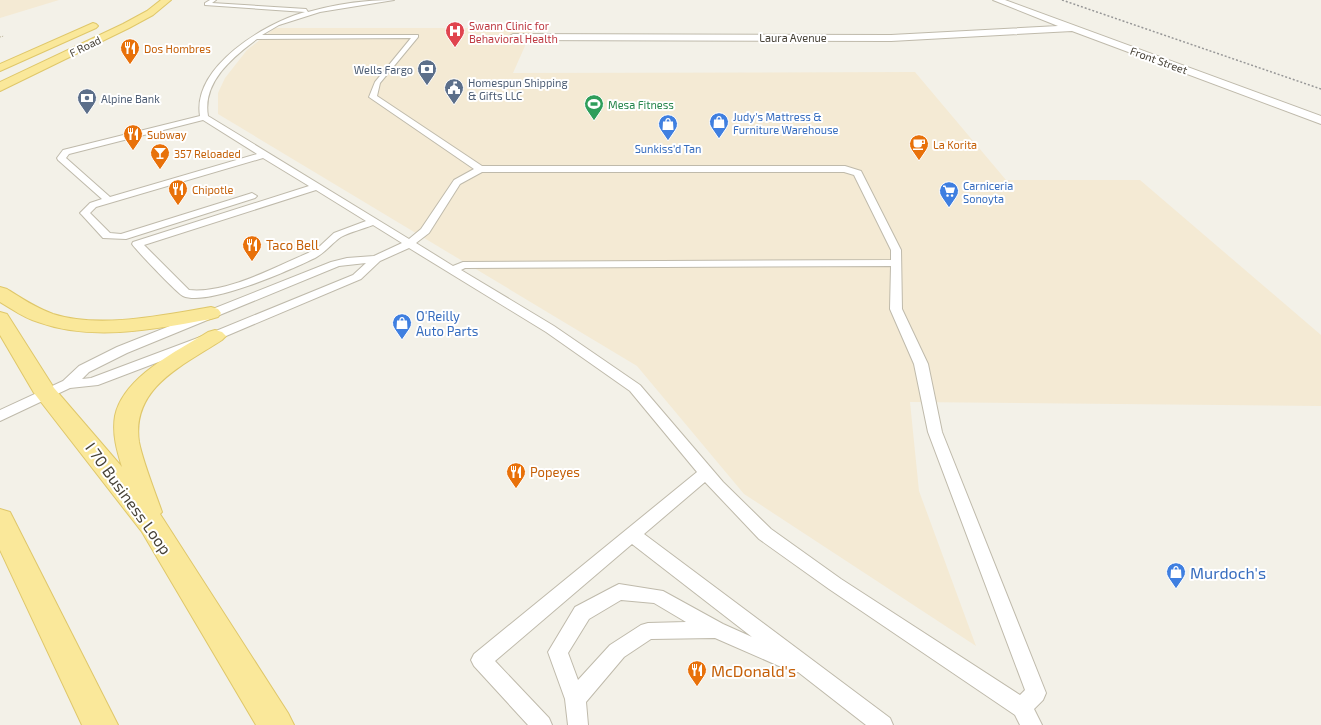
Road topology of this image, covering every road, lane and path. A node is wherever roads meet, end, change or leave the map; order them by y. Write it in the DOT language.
graph roads {
  1 [pos="167,0"];
  2 [pos="213,0"];
  3 [pos="250,0"];
  4 [pos="391,0"];
  5 [pos="997,0"];
  6 [pos="239,6"];
  7 [pos="310,11"];
  8 [pos="103,21"];
  9 [pos="1073,28"];
  10 [pos="0,36"];
  11 [pos="4,36"];
  12 [pos="254,37"];
  13 [pos="514,37"];
  14 [pos="0,68"];
  15 [pos="1,87"];
  16 [pos="204,117"];
  17 [pos="1321,120"];
  18 [pos="263,155"];
  19 [pos="480,169"];
  20 [pos="316,187"];
  21 [pos="252,196"];
  22 [pos="108,200"];
  23 [pos="372,222"];
  24 [pos="409,244"];
  25 [pos="376,259"];
  26 [pos="896,263"];
  27 [pos="453,270"];
  28 [pos="0,293"];
  29 [pos="0,318"];
  30 [pos="213,325"];
  31 [pos="57,388"];
  32 [pos="0,416"];
  33 [pos="706,474"];
  34 [pos="0,520"];
  35 [pos="152,524"];
  36 [pos="633,535"];
  37 [pos="716,630"];
  38 [pos="813,672"];
  39 [pos="576,699"];
  40 [pos="1027,717"];
  41 [pos="100,725"];
  42 [pos="276,725"];
  43 [pos="542,725"];
  44 [pos="578,725"];
  45 [pos="883,725"];
  1 -- 15 [label="main road, F Road"];
  2 -- 6 [label="lane"];
  3 -- 6 [label="lane"];
  4 -- 7 [label="lane"];
  5 -- 9 [label="street, Front Street"];
  6 -- 7 [label="lane"];
  7 -- 12 [label="lane"];
  8 -- 14 [label="main road, F Road"];
  9 -- 13 [label="street, Laura Avenue"];
  9 -- 17 [label="street, Front Street"];
  10 -- 11 [label="path"];
  12 -- 16 [label="lane"];
  12 -- 19 [label="lane"];
  16 -- 18 [label="lane"];
  16 -- 22 [label="lane"];
  18 -- 20 [label="lane"];
  18 -- 22 [label="lane"];
  19 -- 24 [label="lane"];
  19 -- 26 [label="lane"];
  20 -- 23 [label="lane"];
  20 -- 23 [label="lane"];
  21 -- 22 [label="lane"];
  23 -- 24 [label="lane"];
  24 -- 25 [label="lane"];
  24 -- 27 [label="lane"];
  25 -- 30 [label="lane"];
  25 -- 30 [label="lane"];
  26 -- 27 [label="lane"];
  26 -- 40 [label="lane"];
  27 -- 33 [label="lane"];
  28 -- 30 [label="main road"];
  29 -- 31 [label="main road, I 70 Business Loop"];
  30 -- 31 [label="lane"];
  30 -- 31 [label="lane"];
  30 -- 35 [label="main road"];
  31 -- 32 [label="lane"];
  31 -- 35 [label="main road, I 70 Business Loop"];
  33 -- 36 [label="lane"];
  33 -- 40 [label="lane"];
  34 -- 41 [label="main road"];
  35 -- 42 [label="main road, I 70 Business Loop"];
  36 -- 38 [label="lane"];
  36 -- 43 [label="lane"];
  37 -- 38 [label="lane"];
  37 -- 39 [label="lane"];
  37 -- 39 [label="lane"];
  38 -- 45 [label="lane"];
  39 -- 44 [label="lane"];
}
